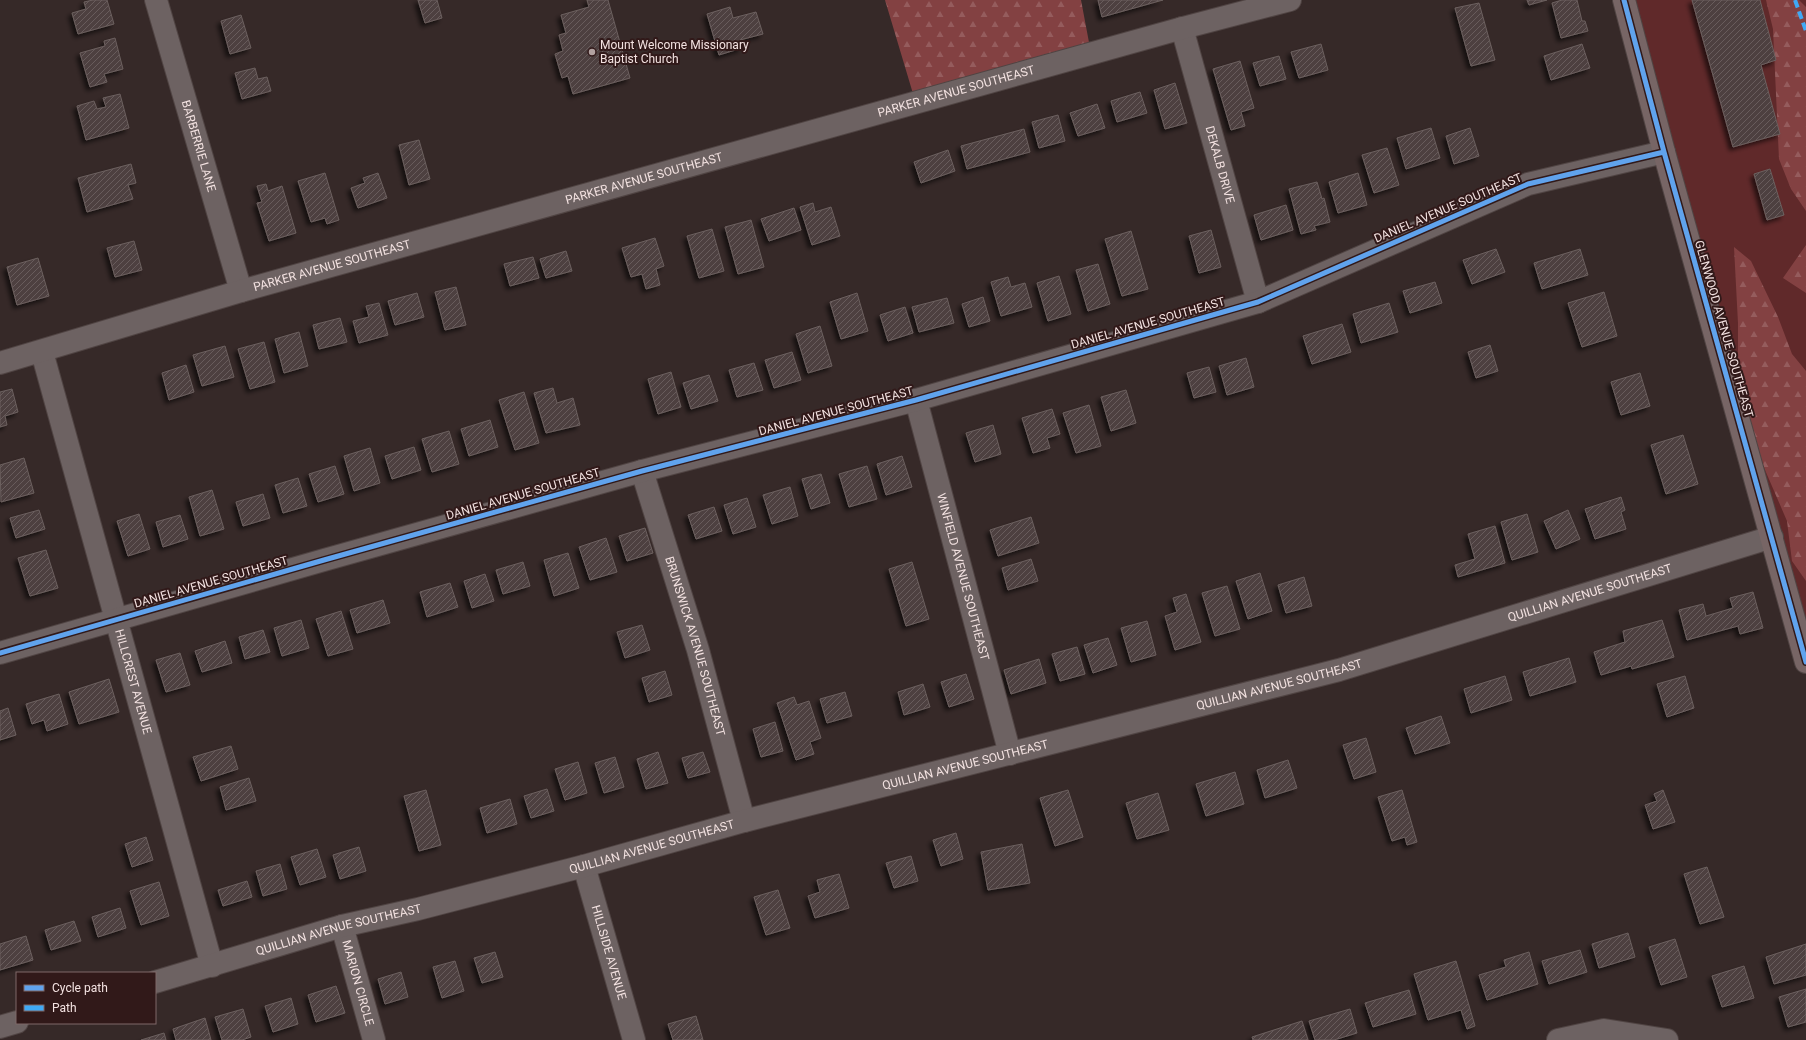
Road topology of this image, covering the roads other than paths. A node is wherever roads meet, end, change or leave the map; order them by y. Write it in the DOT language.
graph roads {
  1 [pos="156,0"];
  2 [pos="1290,0"];
  3 [pos="1624,0"];
  4 [pos="1182,28"];
  5 [pos="1664,152"];
  6 [pos="241,291"];
  7 [pos="1258,302"];
  8 [pos="42,352"];
  9 [pos="0,363"];
  10 [pos="916,400"];
  11 [pos="642,471"];
  12 [pos="1772,537"];
  13 [pos="117,620"];
  14 [pos="0,653"];
  15 [pos="1806,662"];
  16 [pos="1010,754"];
  17 [pos="744,821"];
  18 [pos="584,866"];
  19 [pos="342,926"];
  20 [pos="212,966"];
  21 [pos="156,982"];
  22 [pos="16,1022"];
  23 [pos="0,1027"];
  24 [pos="374,1040"];
  25 [pos="634,1040"];
  26 [pos="1558,1040"];
  27 [pos="1667,1040"];
  1 -- 6 [label="street, BARBERRIE LANE"];
  2 -- 4 [label="street, PARKER AVENUE SOUTHEAST"];
  3 -- 5 [label="main road, GLENWOOD AVENUE SOUTHEAST"];
  4 -- 6 [label="street, PARKER AVENUE SOUTHEAST"];
  4 -- 7 [label="street, DEKALB DRIVE"];
  5 -- 7 [label="street, DANIEL AVENUE SOUTHEAST"];
  5 -- 12 [label="main road, GLENWOOD AVENUE SOUTHEAST"];
  6 -- 8 [label="street, PARKER AVENUE SOUTHEAST"];
  7 -- 10 [label="street, DANIEL AVENUE SOUTHEAST"];
  8 -- 9 [label="street, PARKER AVENUE SOUTHEAST"];
  8 -- 13 [label="street, HILLCREST AVENUE"];
  10 -- 11 [label="street, DANIEL AVENUE SOUTHEAST"];
  10 -- 16 [label="street, WINFIELD AVENUE SOUTHEAST"];
  11 -- 13 [label="street, DANIEL AVENUE SOUTHEAST"];
  11 -- 17 [label="street, BRUNSWICK AVENUE SOUTHEAST"];
  12 -- 15 [label="main road, GLENWOOD AVENUE SOUTHEAST"];
  12 -- 16 [label="street, QUILLIAN AVENUE SOUTHEAST"];
  13 -- 14 [label="street, DANIEL AVENUE SOUTHEAST"];
  13 -- 20 [label="street, HILLCREST AVENUE"];
  16 -- 17 [label="street, QUILLIAN AVENUE SOUTHEAST"];
  17 -- 18 [label="street, QUILLIAN AVENUE SOUTHEAST"];
  18 -- 19 [label="street, QUILLIAN AVENUE SOUTHEAST"];
  18 -- 25 [label="street, HILLSIDE AVENUE"];
  19 -- 20 [label="street, QUILLIAN AVENUE SOUTHEAST"];
  19 -- 24 [label="street, MARION CIRCLE"];
  20 -- 21 [label="street, QUILLIAN AVENUE SOUTHEAST"];
  22 -- 23 [label="street"];
  26 -- 27 [label="street"];
}
